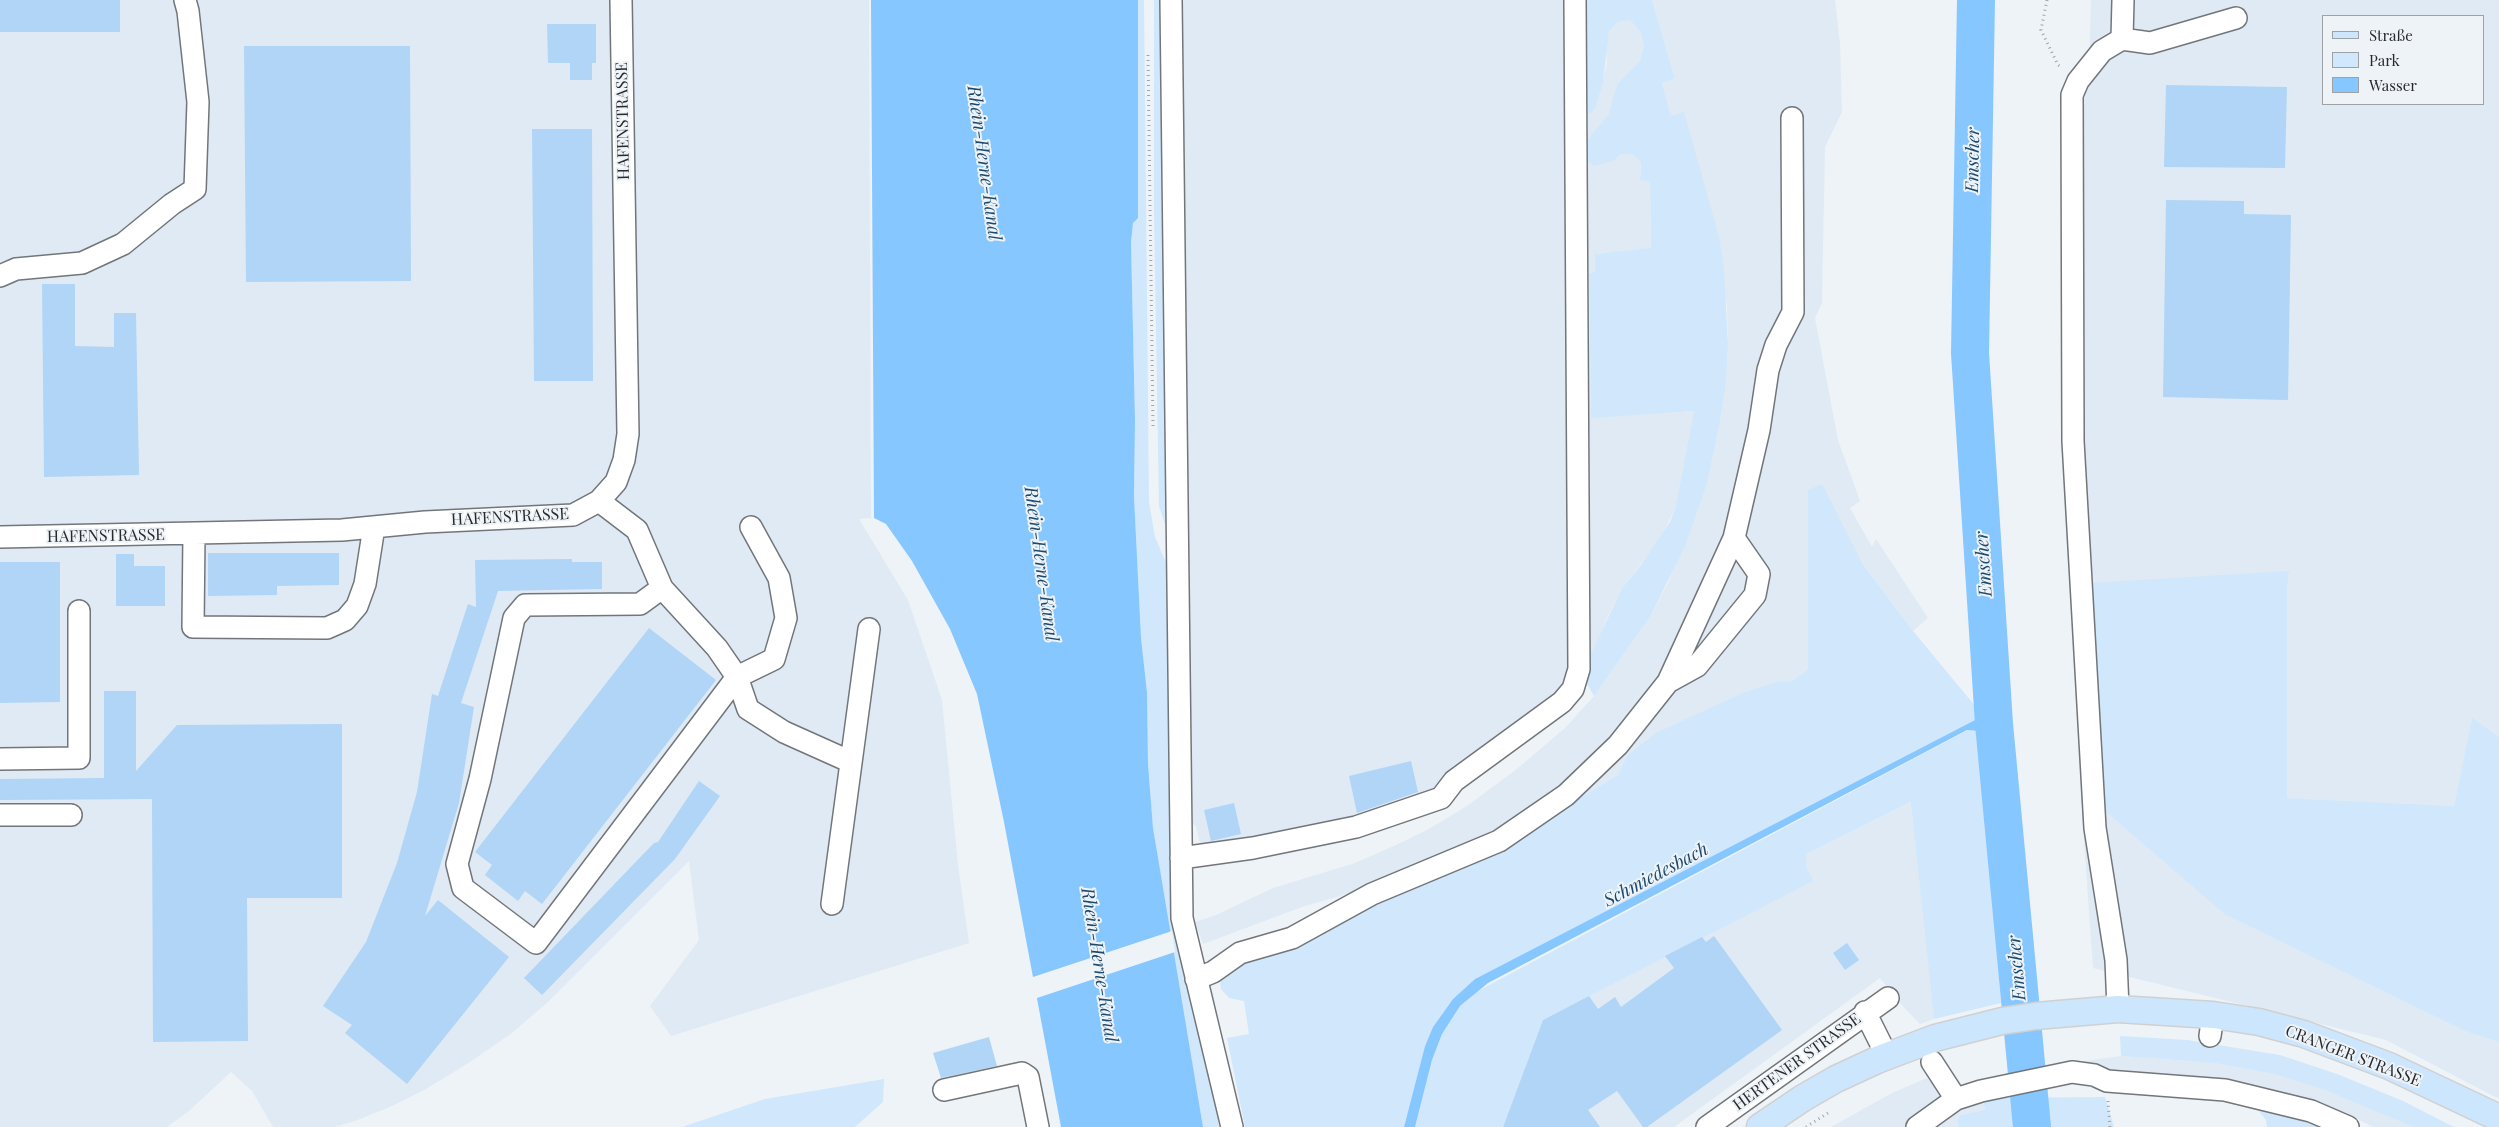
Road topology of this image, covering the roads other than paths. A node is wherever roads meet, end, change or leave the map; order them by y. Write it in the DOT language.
graph roads {
  1 [pos="185,0"];
  2 [pos="621,0"];
  3 [pos="1171,0"];
  4 [pos="1574,0"];
  5 [pos="2123,0"];
  6 [pos="2236,18"];
  7 [pos="2122,39"];
  8 [pos="1792,118"];
  9 [pos="0,276"];
  10 [pos="599,501"];
  11 [pos="374,527"];
  12 [pos="751,527"];
  13 [pos="194,534"];
  14 [pos="0,537"];
  15 [pos="1734,538"];
  16 [pos="662,588"];
  17 [pos="79,611"];
  18 [pos="870,629"];
  19 [pos="737,677"];
  20 [pos="1668,682"];
  21 [pos="0,759"];
  22 [pos="851,762"];
  23 [pos="0,815"];
  24 [pos="71,815"];
  25 [pos="1181,858"];
  26 [pos="832,904"];
  27 [pos="1196,979"];
  28 [pos="1888,998"];
  29 [pos="2118,1008"];
  30 [pos="1865,1012"];
  31 [pos="1933,1050"];
  32 [pos="1886,1056"];
  33 [pos="944,1090"];
  34 [pos="1956,1099"];
  35 [pos="2499,1118"];
  36 [pos="1942,1120"];
  37 [pos="1038,1127"];
  38 [pos="1232,1127"];
  39 [pos="1707,1127"];
  40 [pos="1760,1127"];
  41 [pos="1917,1127"];
  42 [pos="2348,1127"];
  1 -- 9 [label="street"];
  2 -- 10 [label="street, HAFENSTRASSE"];
  3 -- 25 [label="street"];
  4 -- 25 [label="street"];
  5 -- 7 [label="street"];
  6 -- 7 [label="street"];
  7 -- 29 [label="street"];
  8 -- 15 [label="street"];
  10 -- 11 [label="street, HAFENSTRASSE"];
  10 -- 16 [label="street"];
  11 -- 13 [label="street, HAFENSTRASSE"];
  11 -- 13 [label="street"];
  12 -- 19 [label="street"];
  13 -- 14 [label="street, HAFENSTRASSE"];
  15 -- 20 [label="street"];
  15 -- 20 [label="street"];
  16 -- 19 [label="street"];
  16 -- 19 [label="street"];
  17 -- 21 [label="street"];
  18 -- 22 [label="street"];
  19 -- 22 [label="street"];
  20 -- 27 [label="street"];
  22 -- 26 [label="street"];
  23 -- 24 [label="street"];
  25 -- 27 [label="street"];
  27 -- 38 [label="street"];
  28 -- 30 [label="street, HERTENER STRASSE"];
  29 -- 31 [label="main road, CRANGER STRASSE"];
  29 -- 35 [label="main road, CRANGER STRASSE"];
  30 -- 32 [label="street"];
  30 -- 39 [label="street, HERTENER STRASSE"];
  31 -- 32 [label="main road, HERTENER STRASSE"];
  31 -- 34 [label="street"];
  32 -- 40 [label="main road, HERTENER STRASSE"];
  33 -- 37 [label="street"];
  34 -- 36 [label="street"];
  34 -- 42 [label="street"];
  36 -- 41 [label="street"];
}
